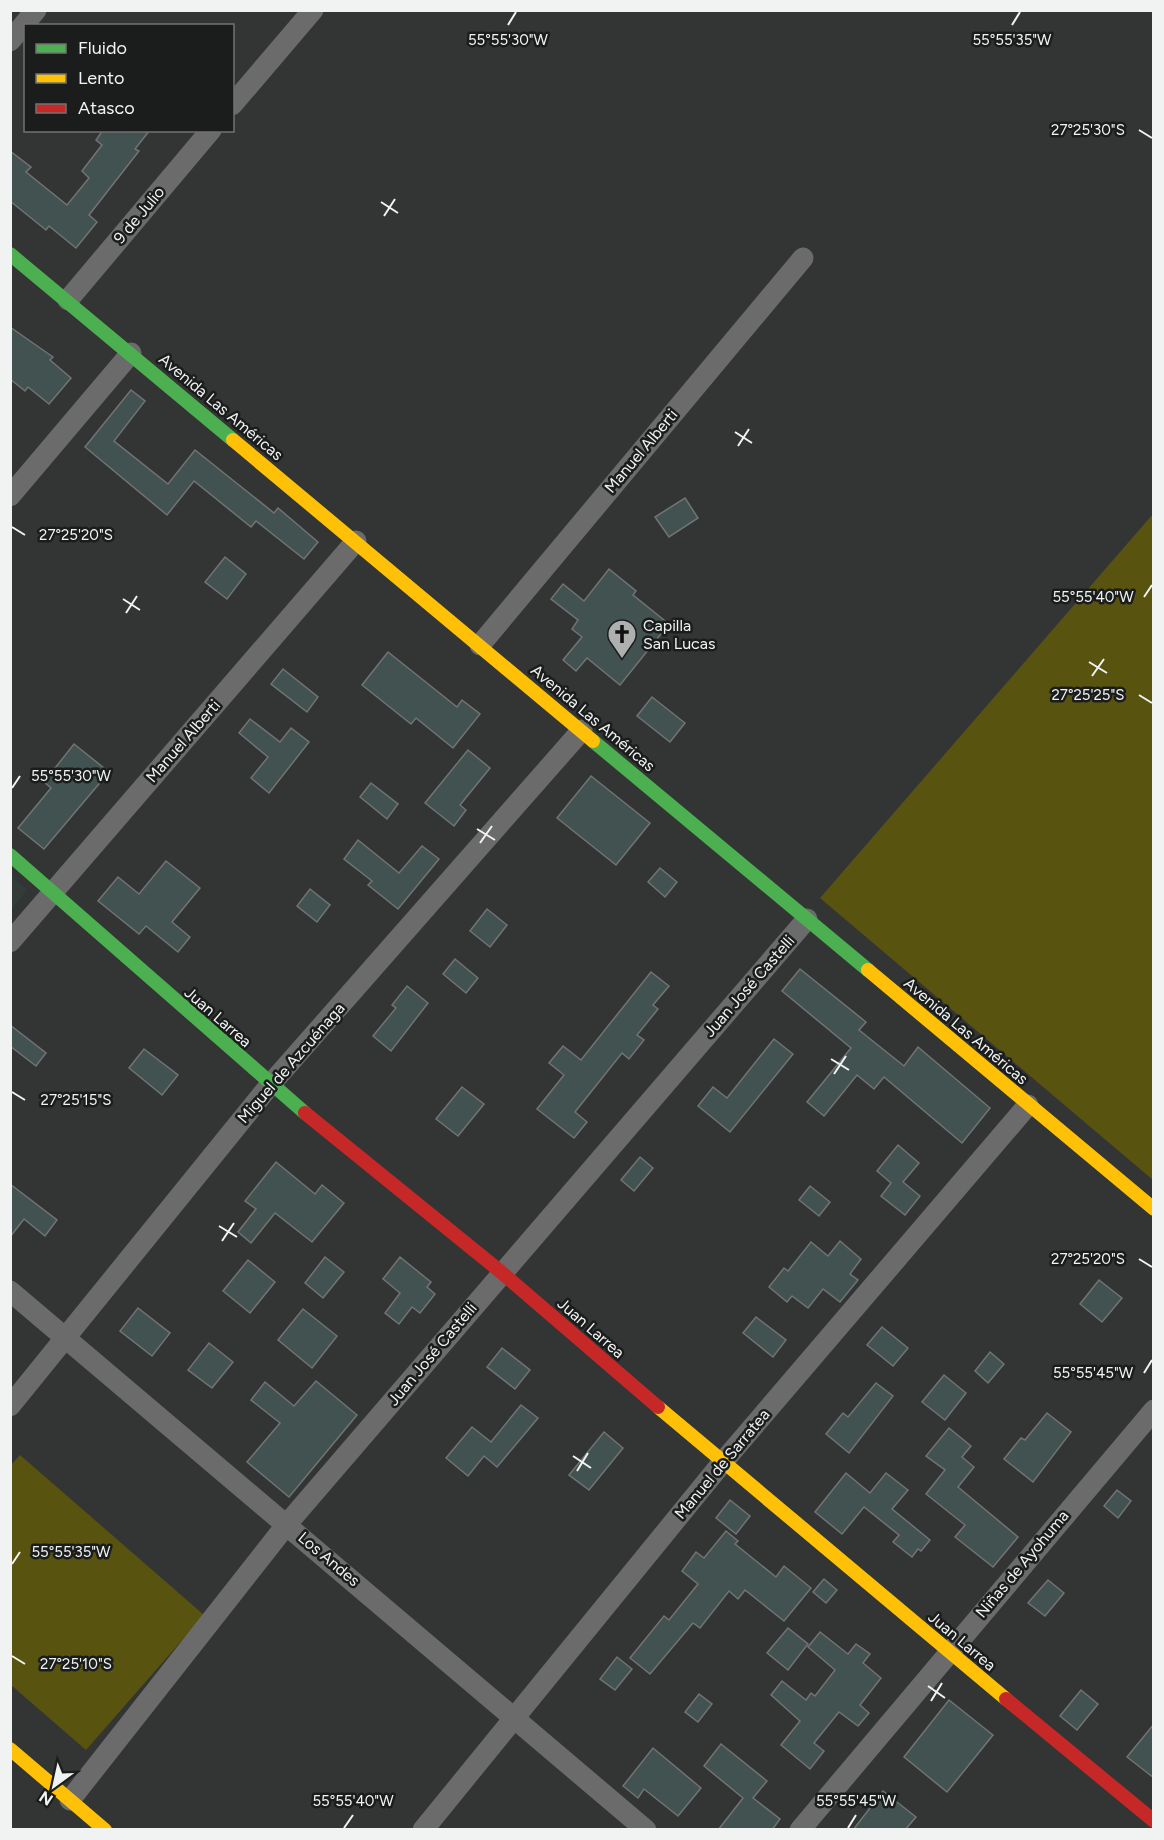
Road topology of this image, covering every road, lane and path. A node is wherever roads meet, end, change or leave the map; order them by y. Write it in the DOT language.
graph roads {
  1 [pos="36,10"];
  2 [pos="313,10"];
  3 [pos="24,24"];
  4 [pos="24,24"];
  5 [pos="10,41"];
  6 [pos="234,103"];
  7 [pos="209,132"];
  8 [pos="10,254"];
  9 [pos="803,258"];
  10 [pos="68,300"];
  11 [pos="131,353"];
  12 [pos="10,496"];
  13 [pos="356,542"];
  14 [pos="480,645"];
  15 [pos="582,730"];
  16 [pos="10,855"];
  17 [pos="53,892"];
  18 [pos="807,919"];
  19 [pos="10,942"];
  20 [pos="270,1085"];
  21 [pos="1028,1105"];
  22 [pos="1154,1209"];
  23 [pos="501,1272"];
  24 [pos="10,1291"];
  25 [pos="64,1338"];
  26 [pos="10,1406"];
  27 [pos="1154,1410"];
  28 [pos="722,1463"];
  29 [pos="287,1524"];
  30 [pos="948,1651"];
  31 [pos="515,1717"];
  32 [pos="10,1749"];
  33 [pos="69,1800"];
  34 [pos="1154,1821"];
  35 [pos="105,1830"];
  36 [pos="423,1830"];
  37 [pos="646,1830"];
  38 [pos="800,1830"];
  1 -- 4 [label="street"];
  2 -- 6 [label="street"];
  3 -- 5 [label="street"];
  7 -- 10 [label="street, 9 de Julio"];
  8 -- 10 [label="main road, Avenida Las Américas"];
  9 -- 14 [label="street, Manuel Alberti"];
  10 -- 11 [label="main road, Avenida Las Américas"];
  11 -- 12 [label="street"];
  11 -- 13 [label="main road, Avenida Las Américas"];
  13 -- 14 [label="main road, Avenida Las Américas"];
  13 -- 17 [label="street, Manuel Alberti"];
  14 -- 15 [label="main road, Avenida Las Américas"];
  15 -- 18 [label="main road, Avenida Las Américas"];
  15 -- 20 [label="street, Miguel de Azcuénaga"];
  16 -- 17 [label="main road, Juan Larrea"];
  17 -- 19 [label="street, Manuel Alberti"];
  17 -- 20 [label="main road, Juan Larrea"];
  18 -- 21 [label="main road, Avenida Las Américas"];
  18 -- 23 [label="street, Juan José Castelli"];
  20 -- 23 [label="main road, Juan Larrea"];
  20 -- 25 [label="street, Miguel de Azcuénaga"];
  21 -- 22 [label="main road, Avenida Las Américas"];
  21 -- 28 [label="street, Manuel de Sarratea"];
  23 -- 28 [label="main road, Juan Larrea"];
  23 -- 29 [label="street, Juan José Castelli"];
  24 -- 25 [label="street, Los Andes"];
  25 -- 26 [label="street, Miguel de Azcuénaga"];
  25 -- 29 [label="street, Los Andes"];
  27 -- 30 [label="street, Niñas de Ayohuma"];
  28 -- 30 [label="main road, Juan Larrea"];
  28 -- 31 [label="street, Manuel de Sarratea"];
  29 -- 31 [label="street, Los Andes"];
  29 -- 33 [label="street, Juan José Castelli"];
  30 -- 34 [label="main road, Juan Larrea"];
  30 -- 38 [label="street, Niñas de Ayohuma"];
  31 -- 36 [label="street, Manuel de Sarratea"];
  31 -- 37 [label="street, Los Andes"];
  32 -- 33 [label="main road"];
  33 -- 35 [label="main road"];
}
